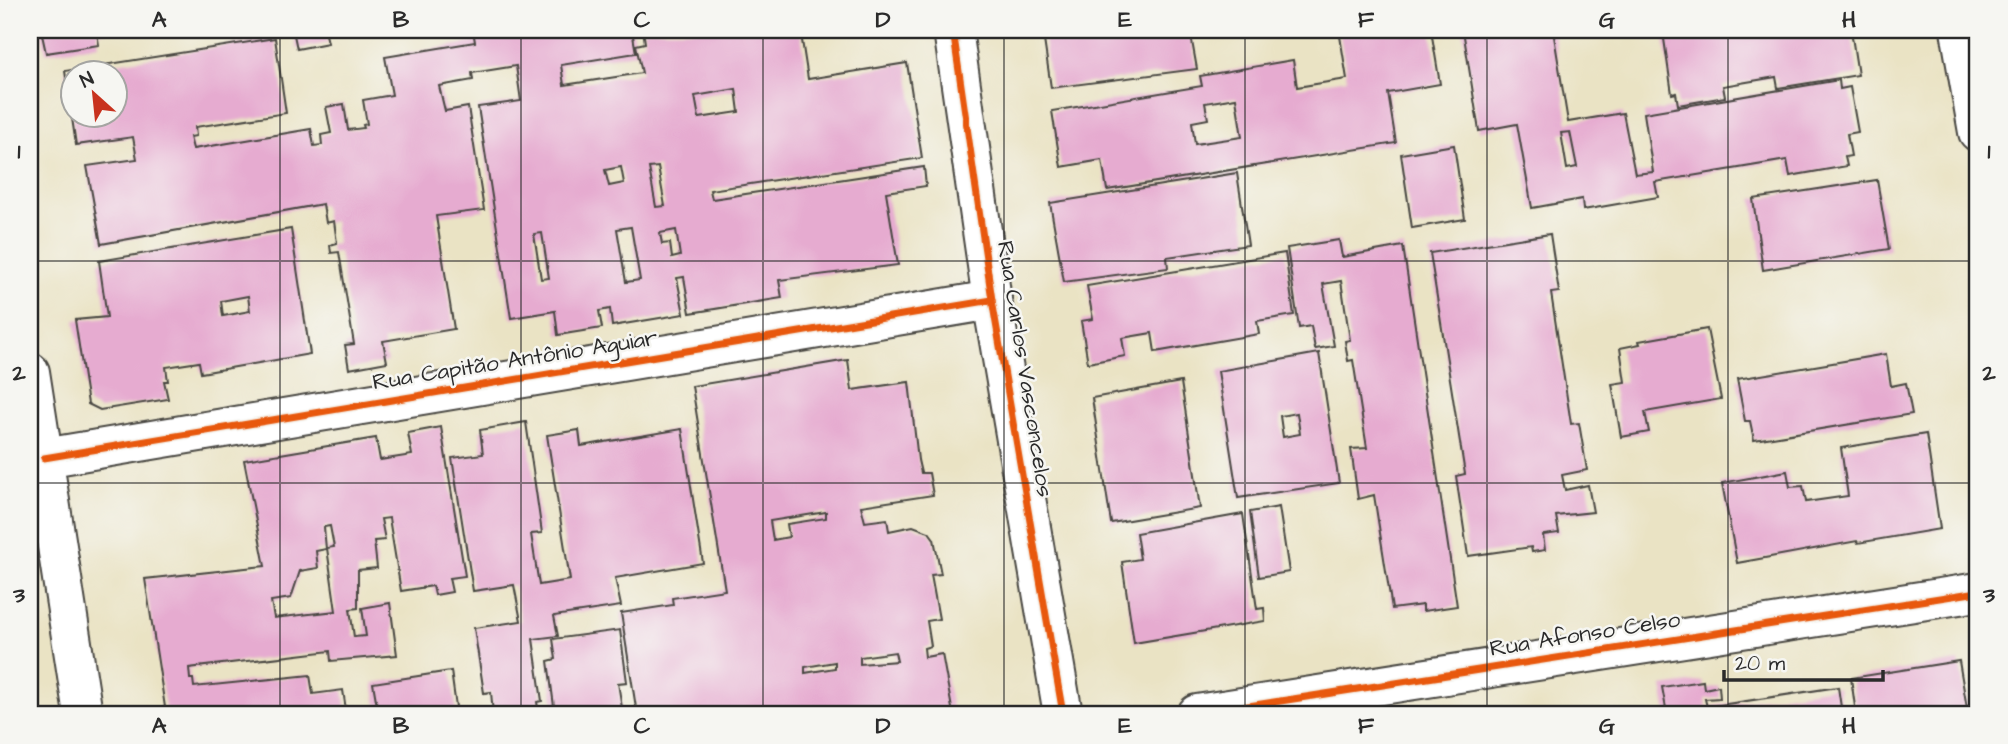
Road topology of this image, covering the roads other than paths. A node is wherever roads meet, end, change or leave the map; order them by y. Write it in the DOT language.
graph roads {
  1 [pos="953,30"];
  2 [pos="1960,30"];
  3 [pos="1978,132"];
  4 [pos="992,300"];
  5 [pos="30,372"];
  6 [pos="44,458"];
  7 [pos="1978,592"];
  8 [pos="83,714"];
  9 [pos="1063,714"];
  10 [pos="1197,714"];
  1 -- 4 [label="street, Rua Carlos Vasconcelos"];
  2 -- 3 [label="street"];
  4 -- 6 [label="street, Rua Capitão Antônio Aguiar"];
  4 -- 9 [label="street, Rua Carlos Vasconcelos"];
  5 -- 6 [label="street"];
  6 -- 8 [label="street"];
  7 -- 10 [label="street, Rua Afonso Celso"];
}
